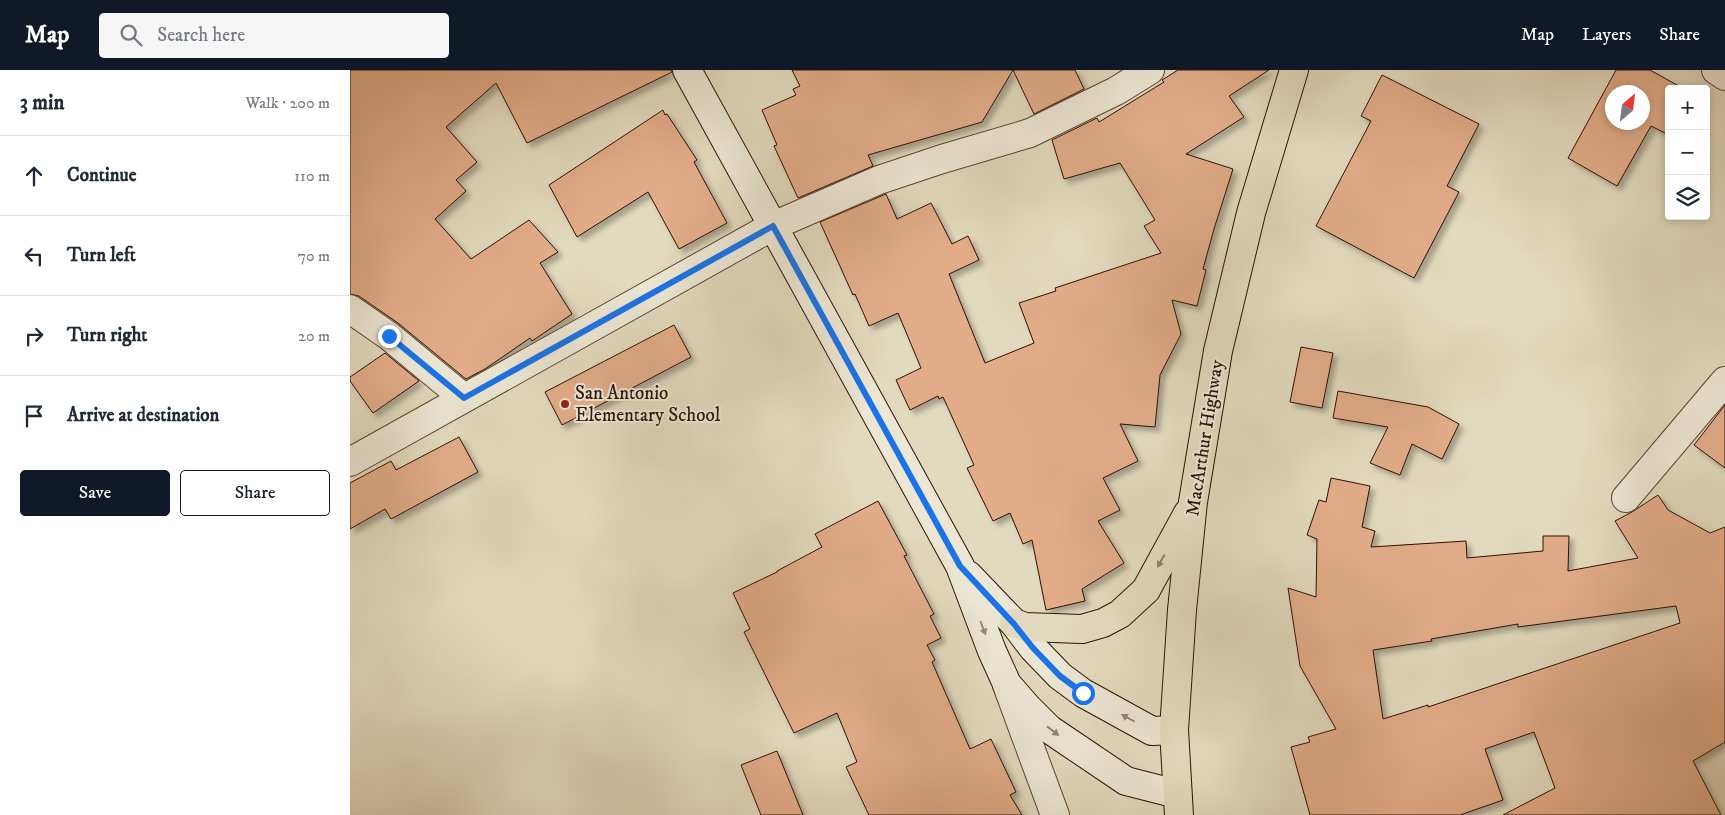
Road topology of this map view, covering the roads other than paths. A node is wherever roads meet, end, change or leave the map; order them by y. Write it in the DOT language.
graph roads {
  1 [pos="687,70"];
  2 [pos="1150,70"];
  3 [pos="1294,70"];
  4 [pos="1716,70"];
  5 [pos="1725,76"];
  6 [pos="773,226"];
  7 [pos="350,309"];
  8 [pos="1725,381"];
  9 [pos="464,398"];
  10 [pos="350,462"];
  11 [pos="1626,498"];
  12 [pos="1193,502"];
  13 [pos="960,566"];
  14 [pos="1014,624"];
  15 [pos="1007,684"];
  16 [pos="1174,730"];
  17 [pos="1178,805"];
  18 [pos="1055,815"];
  1 -- 6 [label="street"];
  2 -- 6 [label="street"];
  3 -- 12 [label="highway, MacArthur Highway"];
  4 -- 5 [label="street"];
  6 -- 9 [label="street"];
  6 -- 13 [label="street"];
  7 -- 9 [label="street"];
  8 -- 11 [label="street"];
  9 -- 10 [label="street"];
  12 -- 14 [label="highway, one-way"];
  12 -- 16 [label="highway, MacArthur Highway"];
  13 -- 14 [label="street"];
  13 -- 15 [label="street, one-way"];
  16 -- 14 [label="street, one-way"];
  15 -- 17 [label="street, one-way"];
  15 -- 18 [label="street"];
  16 -- 17 [label="highway, MacArthur Highway"];
}
